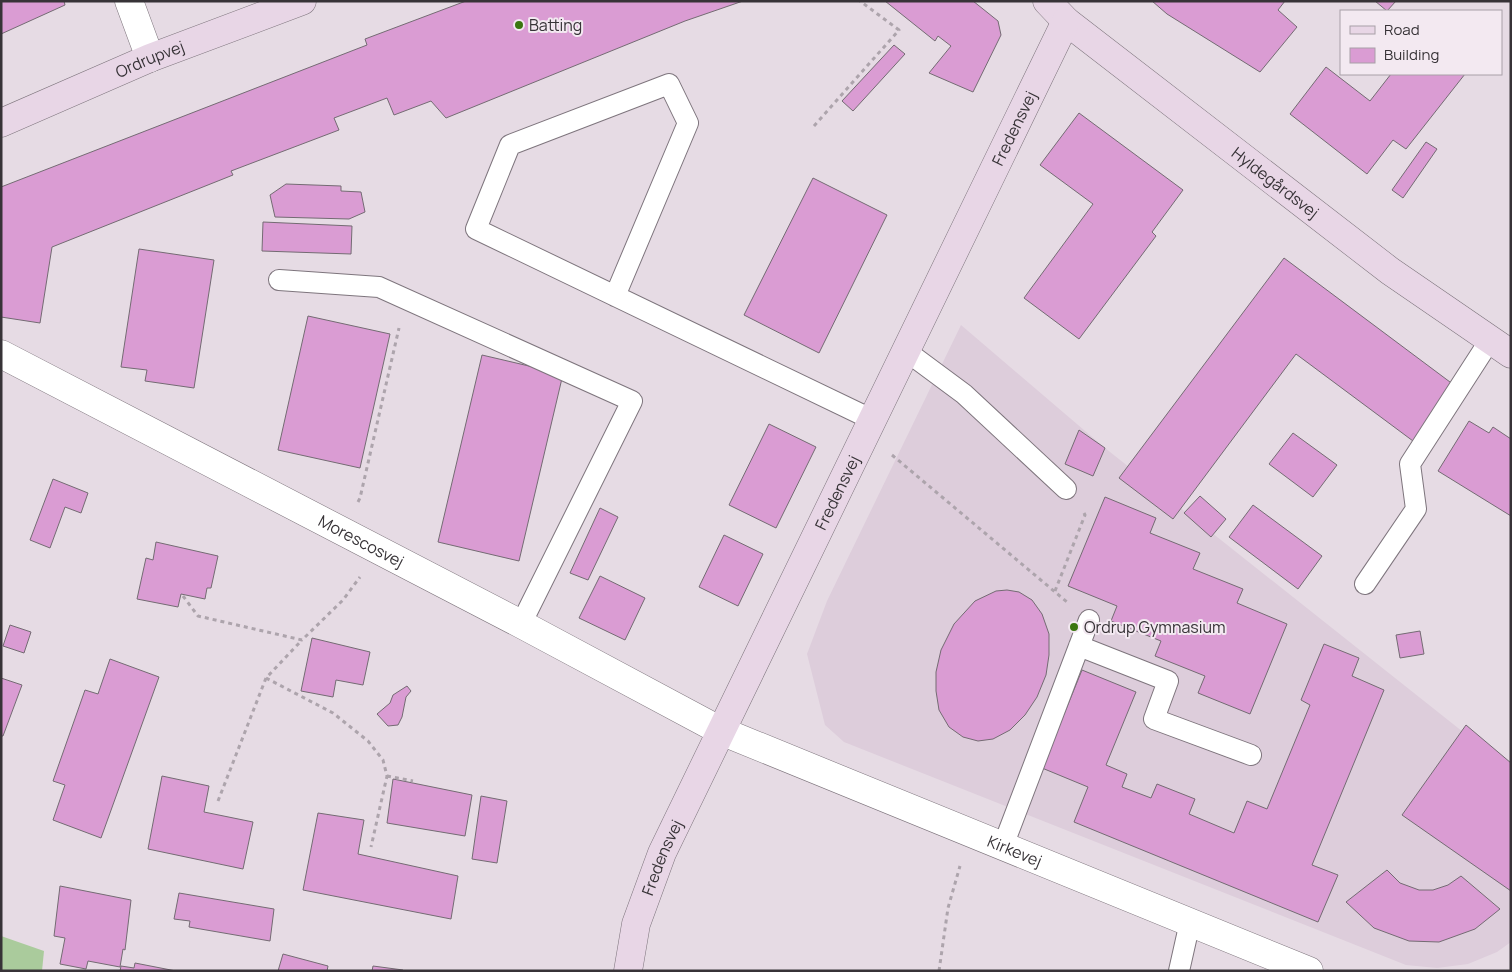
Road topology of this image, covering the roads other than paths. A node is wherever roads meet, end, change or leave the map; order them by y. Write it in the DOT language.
graph roads {
  1 [pos="129,1"];
  2 [pos="302,1"];
  3 [pos="1048,1"];
  4 [pos="1066,21"];
  5 [pos="150,58"];
  6 [pos="1,123"];
  7 [pos="279,280"];
  8 [pos="614,296"];
  9 [pos="1500,347"];
  10 [pos="906,351"];
  11 [pos="1,354"];
  12 [pos="868,430"];
  13 [pos="1066,489"];
  14 [pos="1365,584"];
  15 [pos="1089,620"];
  16 [pos="521,624"];
  17 [pos="1079,646"];
  18 [pos="721,731"];
  19 [pos="1251,755"];
  20 [pos="1003,846"];
  21 [pos="1190,922"];
  22 [pos="628,971"];
  23 [pos="1179,971"];
  24 [pos="1309,971"];
  1 -- 5 [label="street"];
  2 -- 5 [label="street, Ordrupvej"];
  3 -- 4 [label="street, Hyldegårdsvej"];
  4 -- 9 [label="street, Hyldegårdsvej"];
  4 -- 10 [label="street, Fredensvej"];
  5 -- 6 [label="street, Ordrupvej"];
  7 -- 16 [label="lane"];
  8 -- 8 [label="lane"];
  8 -- 12 [label="lane"];
  9 -- 14 [label="lane"];
  10 -- 12 [label="street, Fredensvej"];
  10 -- 13 [label="lane"];
  11 -- 16 [label="street, Morescosvej"];
  12 -- 18 [label="street, Fredensvej"];
  15 -- 17 [label="lane"];
  16 -- 18 [label="street, Morescosvej"];
  17 -- 19 [label="lane"];
  17 -- 20 [label="lane"];
  18 -- 20 [label="street, Kirkevej"];
  18 -- 22 [label="street, Fredensvej"];
  20 -- 21 [label="street, Kirkevej"];
  21 -- 23 [label="lane"];
  21 -- 24 [label="street, Kirkevej"];
}
